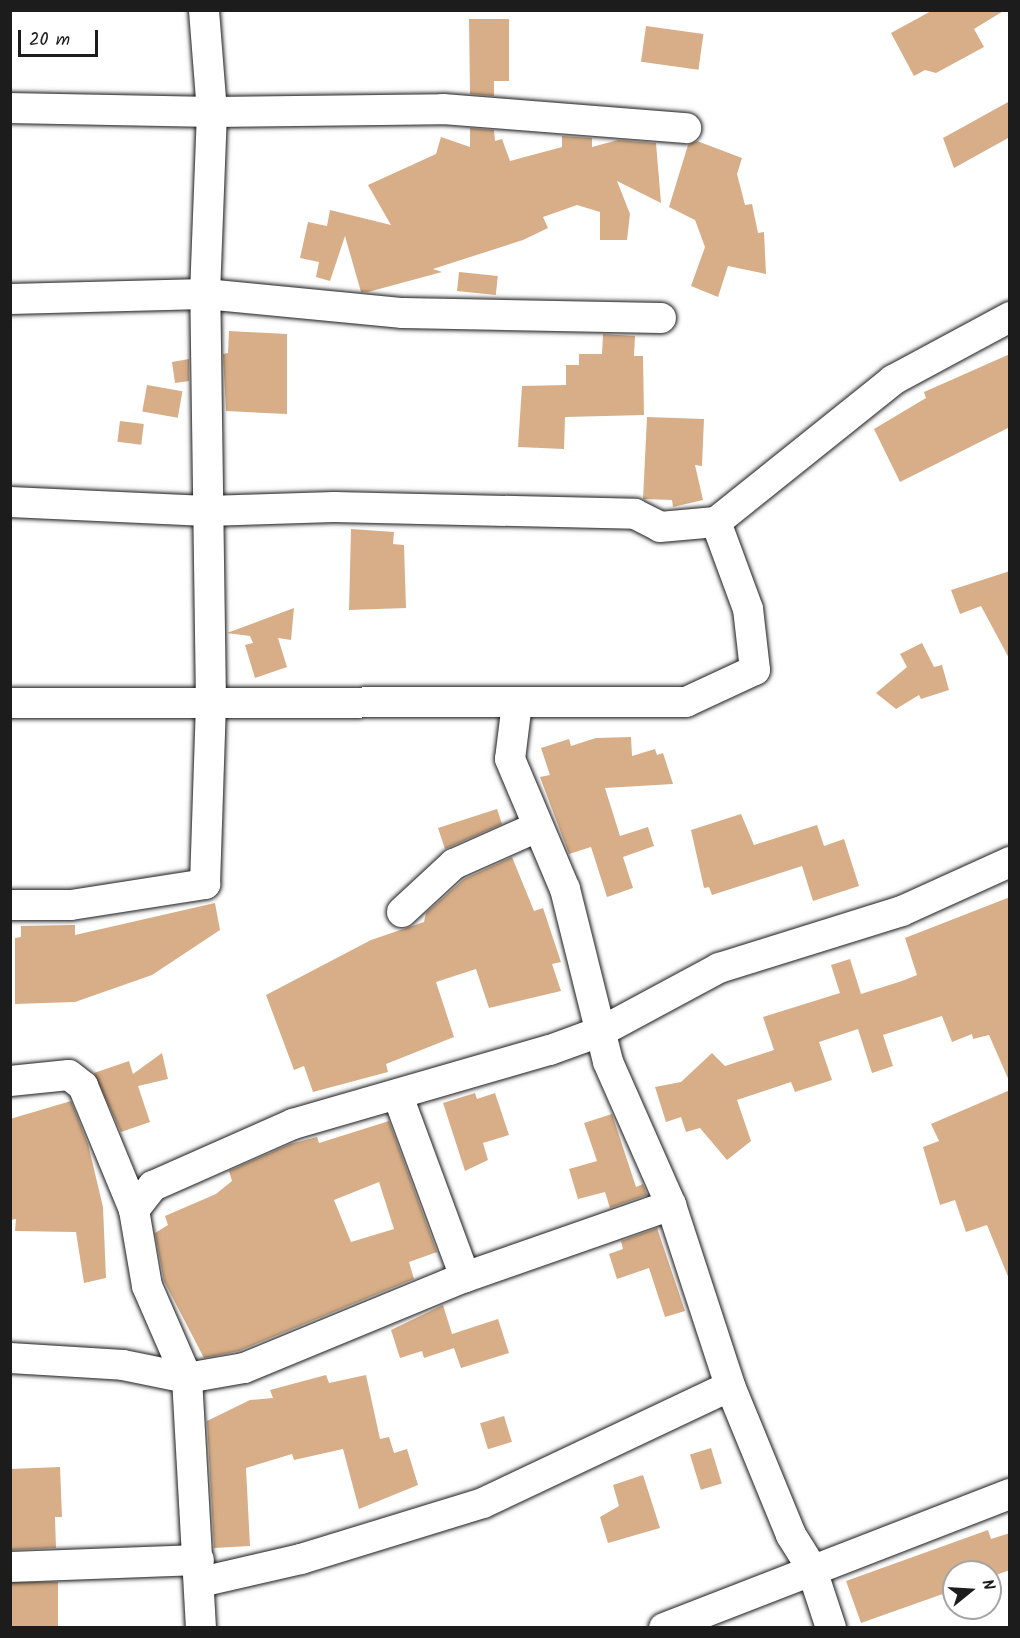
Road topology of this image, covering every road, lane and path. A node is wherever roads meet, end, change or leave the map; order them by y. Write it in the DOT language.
graph roads {
  1 [pos="204,10"];
  2 [pos="10,108"];
  3 [pos="212,112"];
  4 [pos="686,128"];
  5 [pos="205,294"];
  6 [pos="10,299"];
  7 [pos="1010,317"];
  8 [pos="661,318"];
  9 [pos="10,502"];
  10 [pos="207,511"];
  11 [pos="716,522"];
  12 [pos="10,703"];
  13 [pos="517,703"];
  14 [pos="211,704"];
  15 [pos="537,827"];
  16 [pos="1010,862"];
  17 [pos="10,905"];
  18 [pos="402,912"];
  19 [pos="602,1031"];
  20 [pos="10,1081"];
  21 [pos="398,1096"];
  22 [pos="671,1205"];
  23 [pos="134,1210"];
  24 [pos="465,1277"];
  25 [pos="10,1358"];
  26 [pos="187,1378"];
  27 [pos="730,1386"];
  28 [pos="1010,1494"];
  29 [pos="10,1567"];
  30 [pos="811,1567"];
  31 [pos="200,1571"];
  32 [pos="201,1628"];
  33 [pos="664,1628"];
  34 [pos="831,1628"];
  1 -- 3 [label="street"];
  2 -- 3 [label="street"];
  3 -- 4 [label="street"];
  3 -- 5 [label="street"];
  5 -- 6 [label="street"];
  5 -- 8 [label="street"];
  5 -- 10 [label="street"];
  7 -- 11 [label="street"];
  9 -- 10 [label="street"];
  10 -- 11 [label="street"];
  10 -- 14 [label="street"];
  11 -- 13 [label="street"];
  12 -- 14 [label="street"];
  13 -- 14 [label="street"];
  13 -- 15 [label="street"];
  14 -- 17 [label="street"];
  15 -- 18 [label="street"];
  15 -- 19 [label="street"];
  16 -- 19 [label="street"];
  19 -- 21 [label="street"];
  19 -- 22 [label="street"];
  20 -- 23 [label="street"];
  21 -- 23 [label="street"];
  21 -- 24 [label="street"];
  22 -- 24 [label="street"];
  22 -- 27 [label="street"];
  23 -- 26 [label="street"];
  24 -- 26 [label="street"];
  25 -- 26 [label="street"];
  26 -- 31 [label="street"];
  27 -- 30 [label="street"];
  27 -- 31 [label="street"];
  28 -- 30 [label="street"];
  29 -- 31 [label="street"];
  30 -- 33 [label="street"];
  30 -- 34 [label="street"];
  31 -- 32 [label="street"];
}
